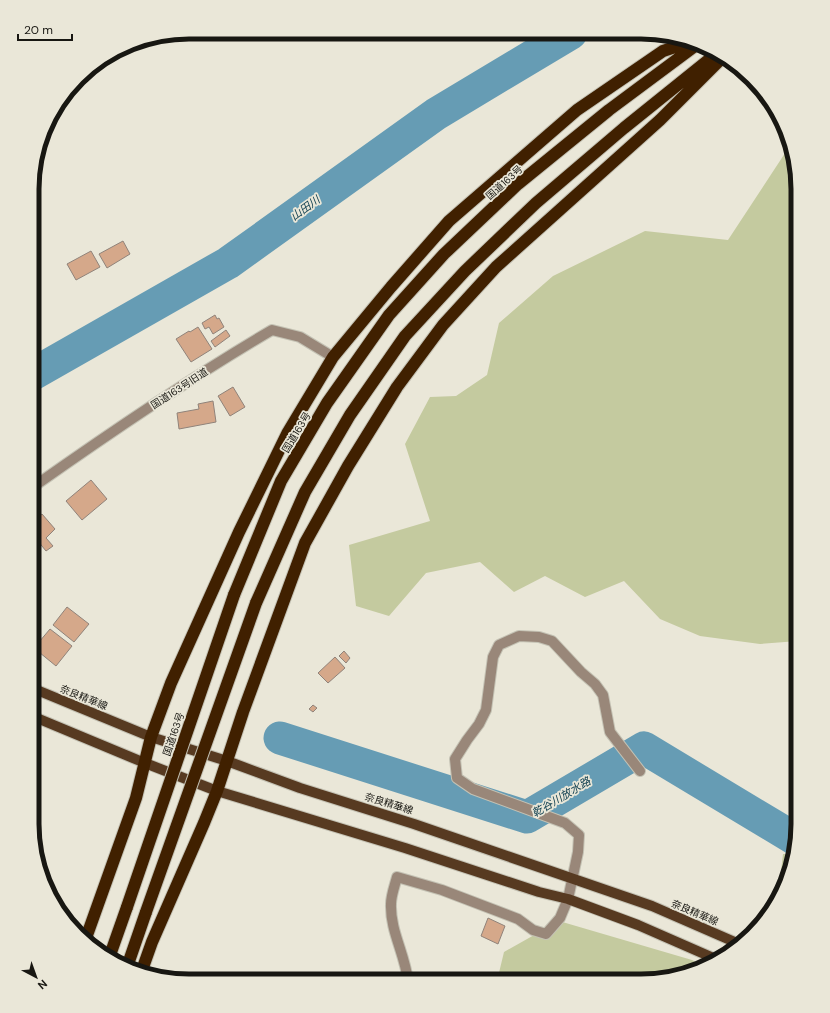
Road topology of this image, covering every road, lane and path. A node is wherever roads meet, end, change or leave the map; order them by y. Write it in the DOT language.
graph roads {
  1 [pos="682,45"];
  2 [pos="692,48"];
  3 [pos="712,57"];
  4 [pos="719,61"];
  5 [pos="333,356"];
  6 [pos="39,483"];
  7 [pos="39,691"];
  8 [pos="39,719"];
  9 [pos="151,737"];
  10 [pos="227,761"];
  11 [pos="144,763"];
  12 [pos="640,771"];
  13 [pos="217,791"];
  14 [pos="572,878"];
  15 [pos="568,899"];
  16 [pos="87,934"];
  17 [pos="734,942"];
  18 [pos="111,952"];
  19 [pos="710,957"];
  20 [pos="129,961"];
  21 [pos="143,967"];
  22 [pos="407,974"];
  1 -- 5 [label="highway"];
  2 -- 18 [label="highway, 国道163号, bridge"];
  3 -- 20 [label="highway, bridge"];
  4 -- 10 [label="highway"];
  5 -- 6 [label="street, 国道163号旧道"];
  5 -- 9 [label="highway"];
  7 -- 9 [label="main road, 奈良精華線"];
  8 -- 11 [label="main road"];
  9 -- 10 [label="main road, 奈良精華線"];
  9 -- 11 [label="highway"];
  10 -- 13 [label="highway"];
  10 -- 14 [label="main road, 奈良精華線"];
  11 -- 13 [label="main road"];
  11 -- 16 [label="highway"];
  12 -- 14 [label="street"];
  13 -- 15 [label="main road"];
  13 -- 21 [label="highway"];
  14 -- 15 [label="street"];
  14 -- 17 [label="main road, 奈良精華線"];
  15 -- 19 [label="main road"];
  15 -- 22 [label="street"];
}
